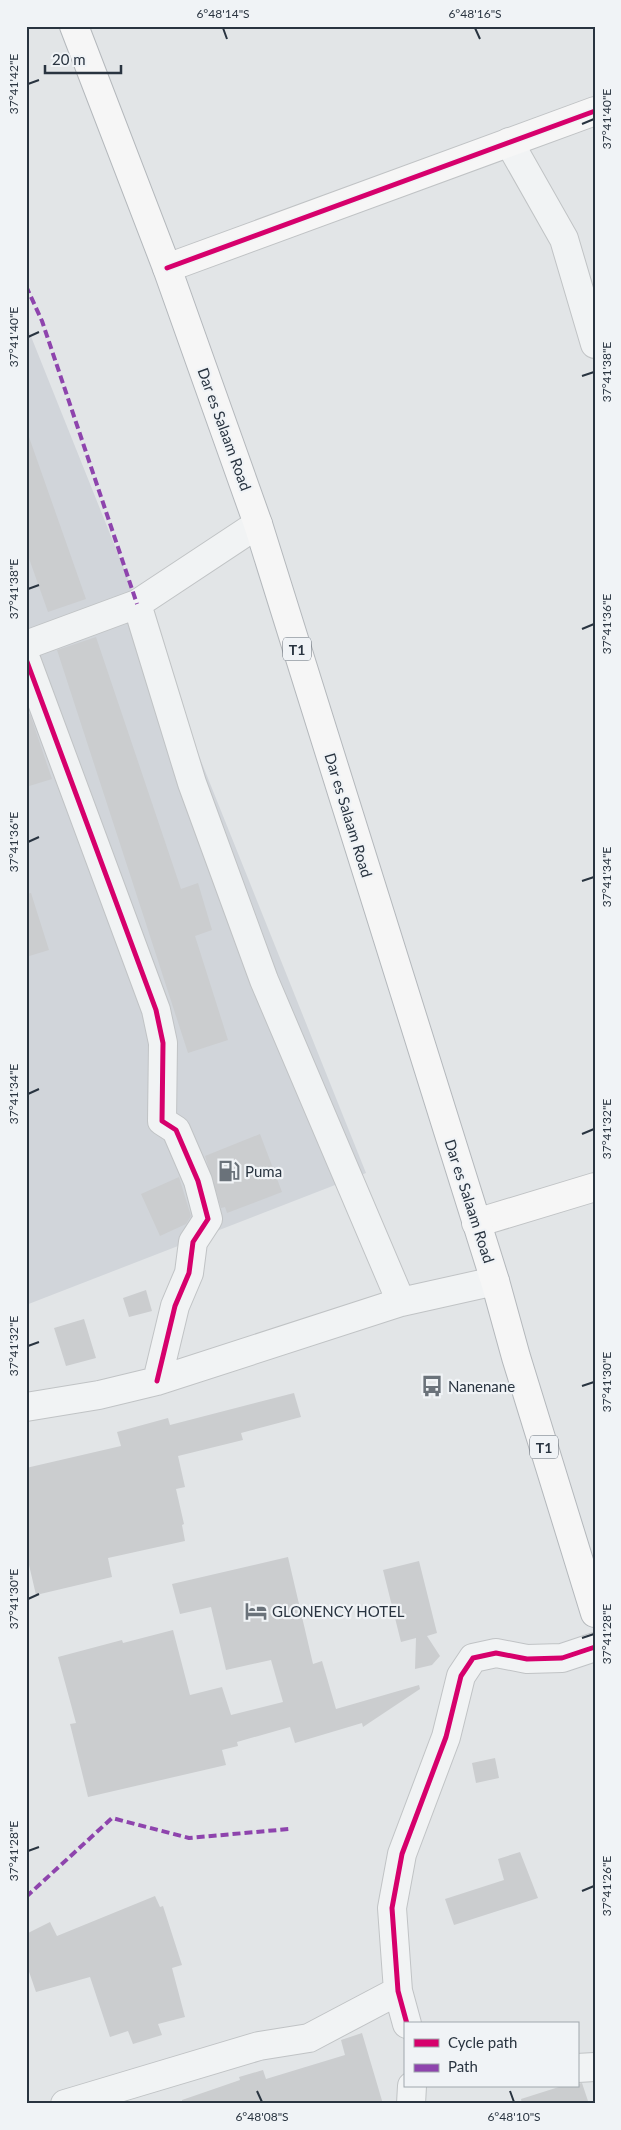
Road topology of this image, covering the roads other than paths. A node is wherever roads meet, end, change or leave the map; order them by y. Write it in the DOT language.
graph roads {
  1 [pos="74,26"];
  2 [pos="595,111"];
  3 [pos="509,142"];
  4 [pos="167,268"];
  5 [pos="595,344"];
  6 [pos="258,524"];
  7 [pos="137,604"];
  8 [pos="26,646"];
  9 [pos="26,659"];
  10 [pos="595,1188"];
  11 [pos="476,1223"];
  12 [pos="495,1281"];
  13 [pos="401,1302"];
  14 [pos="157,1381"];
  15 [pos="26,1407"];
  16 [pos="595,1613"];
  17 [pos="595,1648"];
  18 [pos="398,1991"];
  19 [pos="406,2022"];
  20 [pos="595,2067"];
  21 [pos="578,2068"];
  22 [pos="412,2088"];
  23 [pos="65,2104"];
  24 [pos="411,2104"];
  1 -- 4 [label="main road, Dar es Salaam Road / T1"];
  2 -- 3 [label="main road"];
  3 -- 4 [label="main road"];
  3 -- 5 [label="street"];
  4 -- 6 [label="main road, Dar es Salaam Road / T1"];
  6 -- 7 [label="street"];
  6 -- 11 [label="main road, Dar es Salaam Road / T1"];
  7 -- 8 [label="street"];
  7 -- 13 [label="street"];
  9 -- 14 [label="street"];
  10 -- 11 [label="main road"];
  11 -- 12 [label="main road, Dar es Salaam Road / T1"];
  12 -- 13 [label="street"];
  12 -- 16 [label="main road, Dar es Salaam Road / T1"];
  13 -- 14 [label="street"];
  14 -- 15 [label="street"];
  17 -- 18 [label="street"];
  18 -- 19 [label="street"];
  18 -- 23 [label="street"];
  20 -- 21 [label="street"];
  22 -- 24 [label="street"];
}
